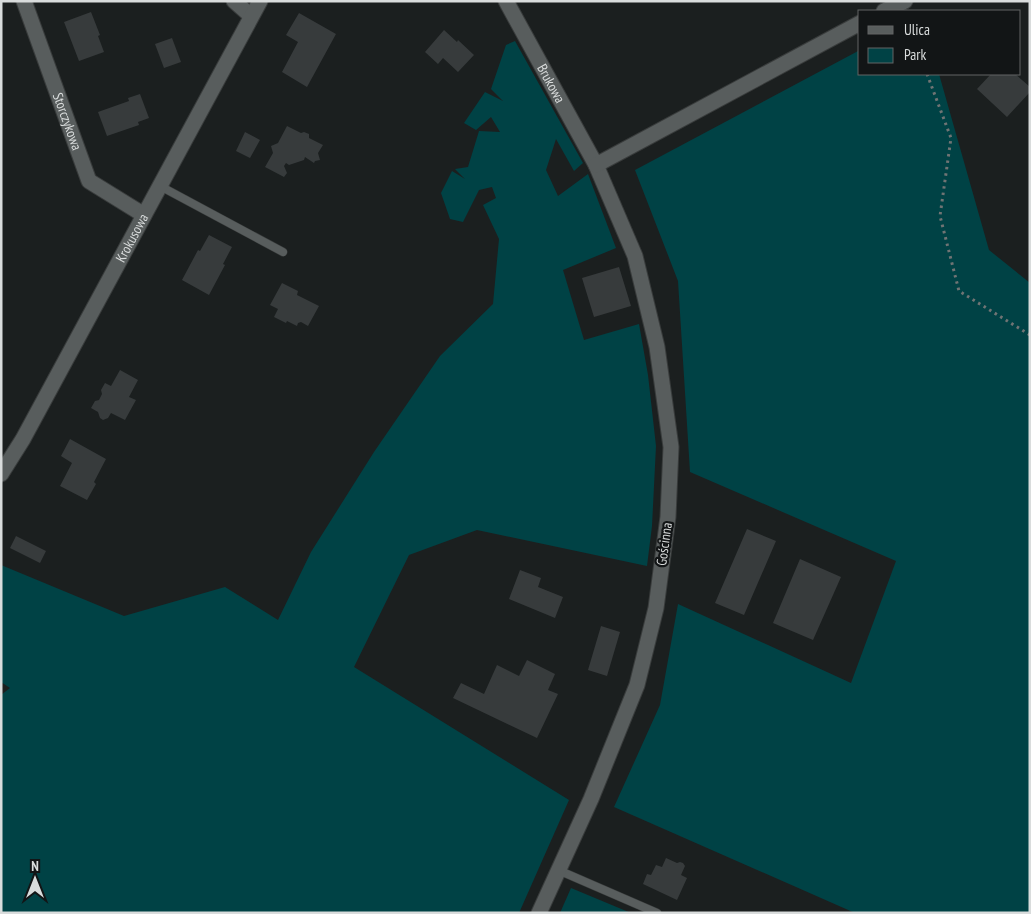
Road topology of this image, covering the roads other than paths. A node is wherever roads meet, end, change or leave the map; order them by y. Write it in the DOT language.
graph roads {
  1 [pos="24,1"];
  2 [pos="234,1"];
  3 [pos="260,1"];
  4 [pos="506,1"];
  5 [pos="905,1"];
  6 [pos="886,10"];
  7 [pos="252,16"];
  8 [pos="858,24"];
  9 [pos="596,165"];
  10 [pos="160,186"];
  11 [pos="144,215"];
  12 [pos="283,252"];
  13 [pos="1,474"];
  14 [pos="558,870"];
  15 [pos="539,913"];
  16 [pos="657,913"];
  1 -- 11 [label="street, Storczykowa"];
  2 -- 7 [label="street"];
  3 -- 7 [label="street, Krokusowa"];
  4 -- 9 [label="street, Brukowa"];
  5 -- 6 [label="street"];
  7 -- 10 [label="street, Krokusowa"];
  8 -- 9 [label="street"];
  9 -- 14 [label="street, Gościnna"];
  10 -- 11 [label="street, Krokusowa"];
  10 -- 12 [label="lane"];
  11 -- 13 [label="street, Krokusowa"];
  14 -- 15 [label="street, Gościnna"];
  14 -- 16 [label="lane"];
}
